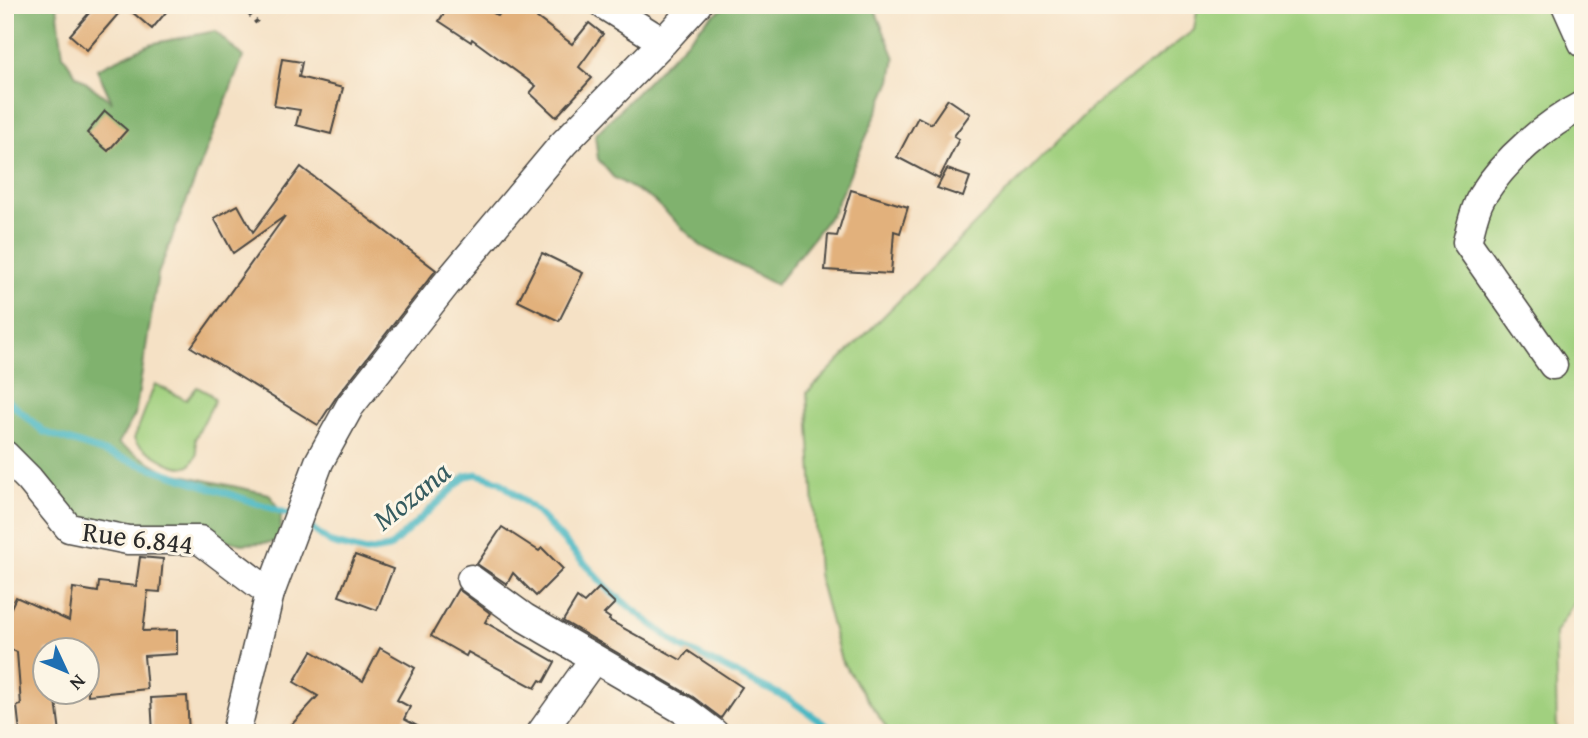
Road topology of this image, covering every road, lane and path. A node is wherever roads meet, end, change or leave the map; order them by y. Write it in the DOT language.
graph roads {
  1 [pos="242,5"];
  2 [pos="604,5"];
  3 [pos="697,5"];
  4 [pos="1566,5"];
  5 [pos="257,23"];
  6 [pos="663,42"];
  7 [pos="1583,43"];
  8 [pos="1583,105"];
  9 [pos="1553,365"];
  10 [pos="5,455"];
  11 [pos="471,579"];
  12 [pos="271,593"];
  13 [pos="594,659"];
  14 [pos="236,733"];
  15 [pos="541,733"];
  16 [pos="714,733"];
  1 -- 5 [label="path"];
  2 -- 6 [label="street"];
  3 -- 6 [label="street"];
  4 -- 7 [label="street"];
  6 -- 12 [label="street"];
  8 -- 9 [label="street"];
  10 -- 12 [label="street, Rue 6.844"];
  11 -- 13 [label="street"];
  12 -- 14 [label="street"];
  13 -- 15 [label="street"];
  13 -- 16 [label="street"];
}
